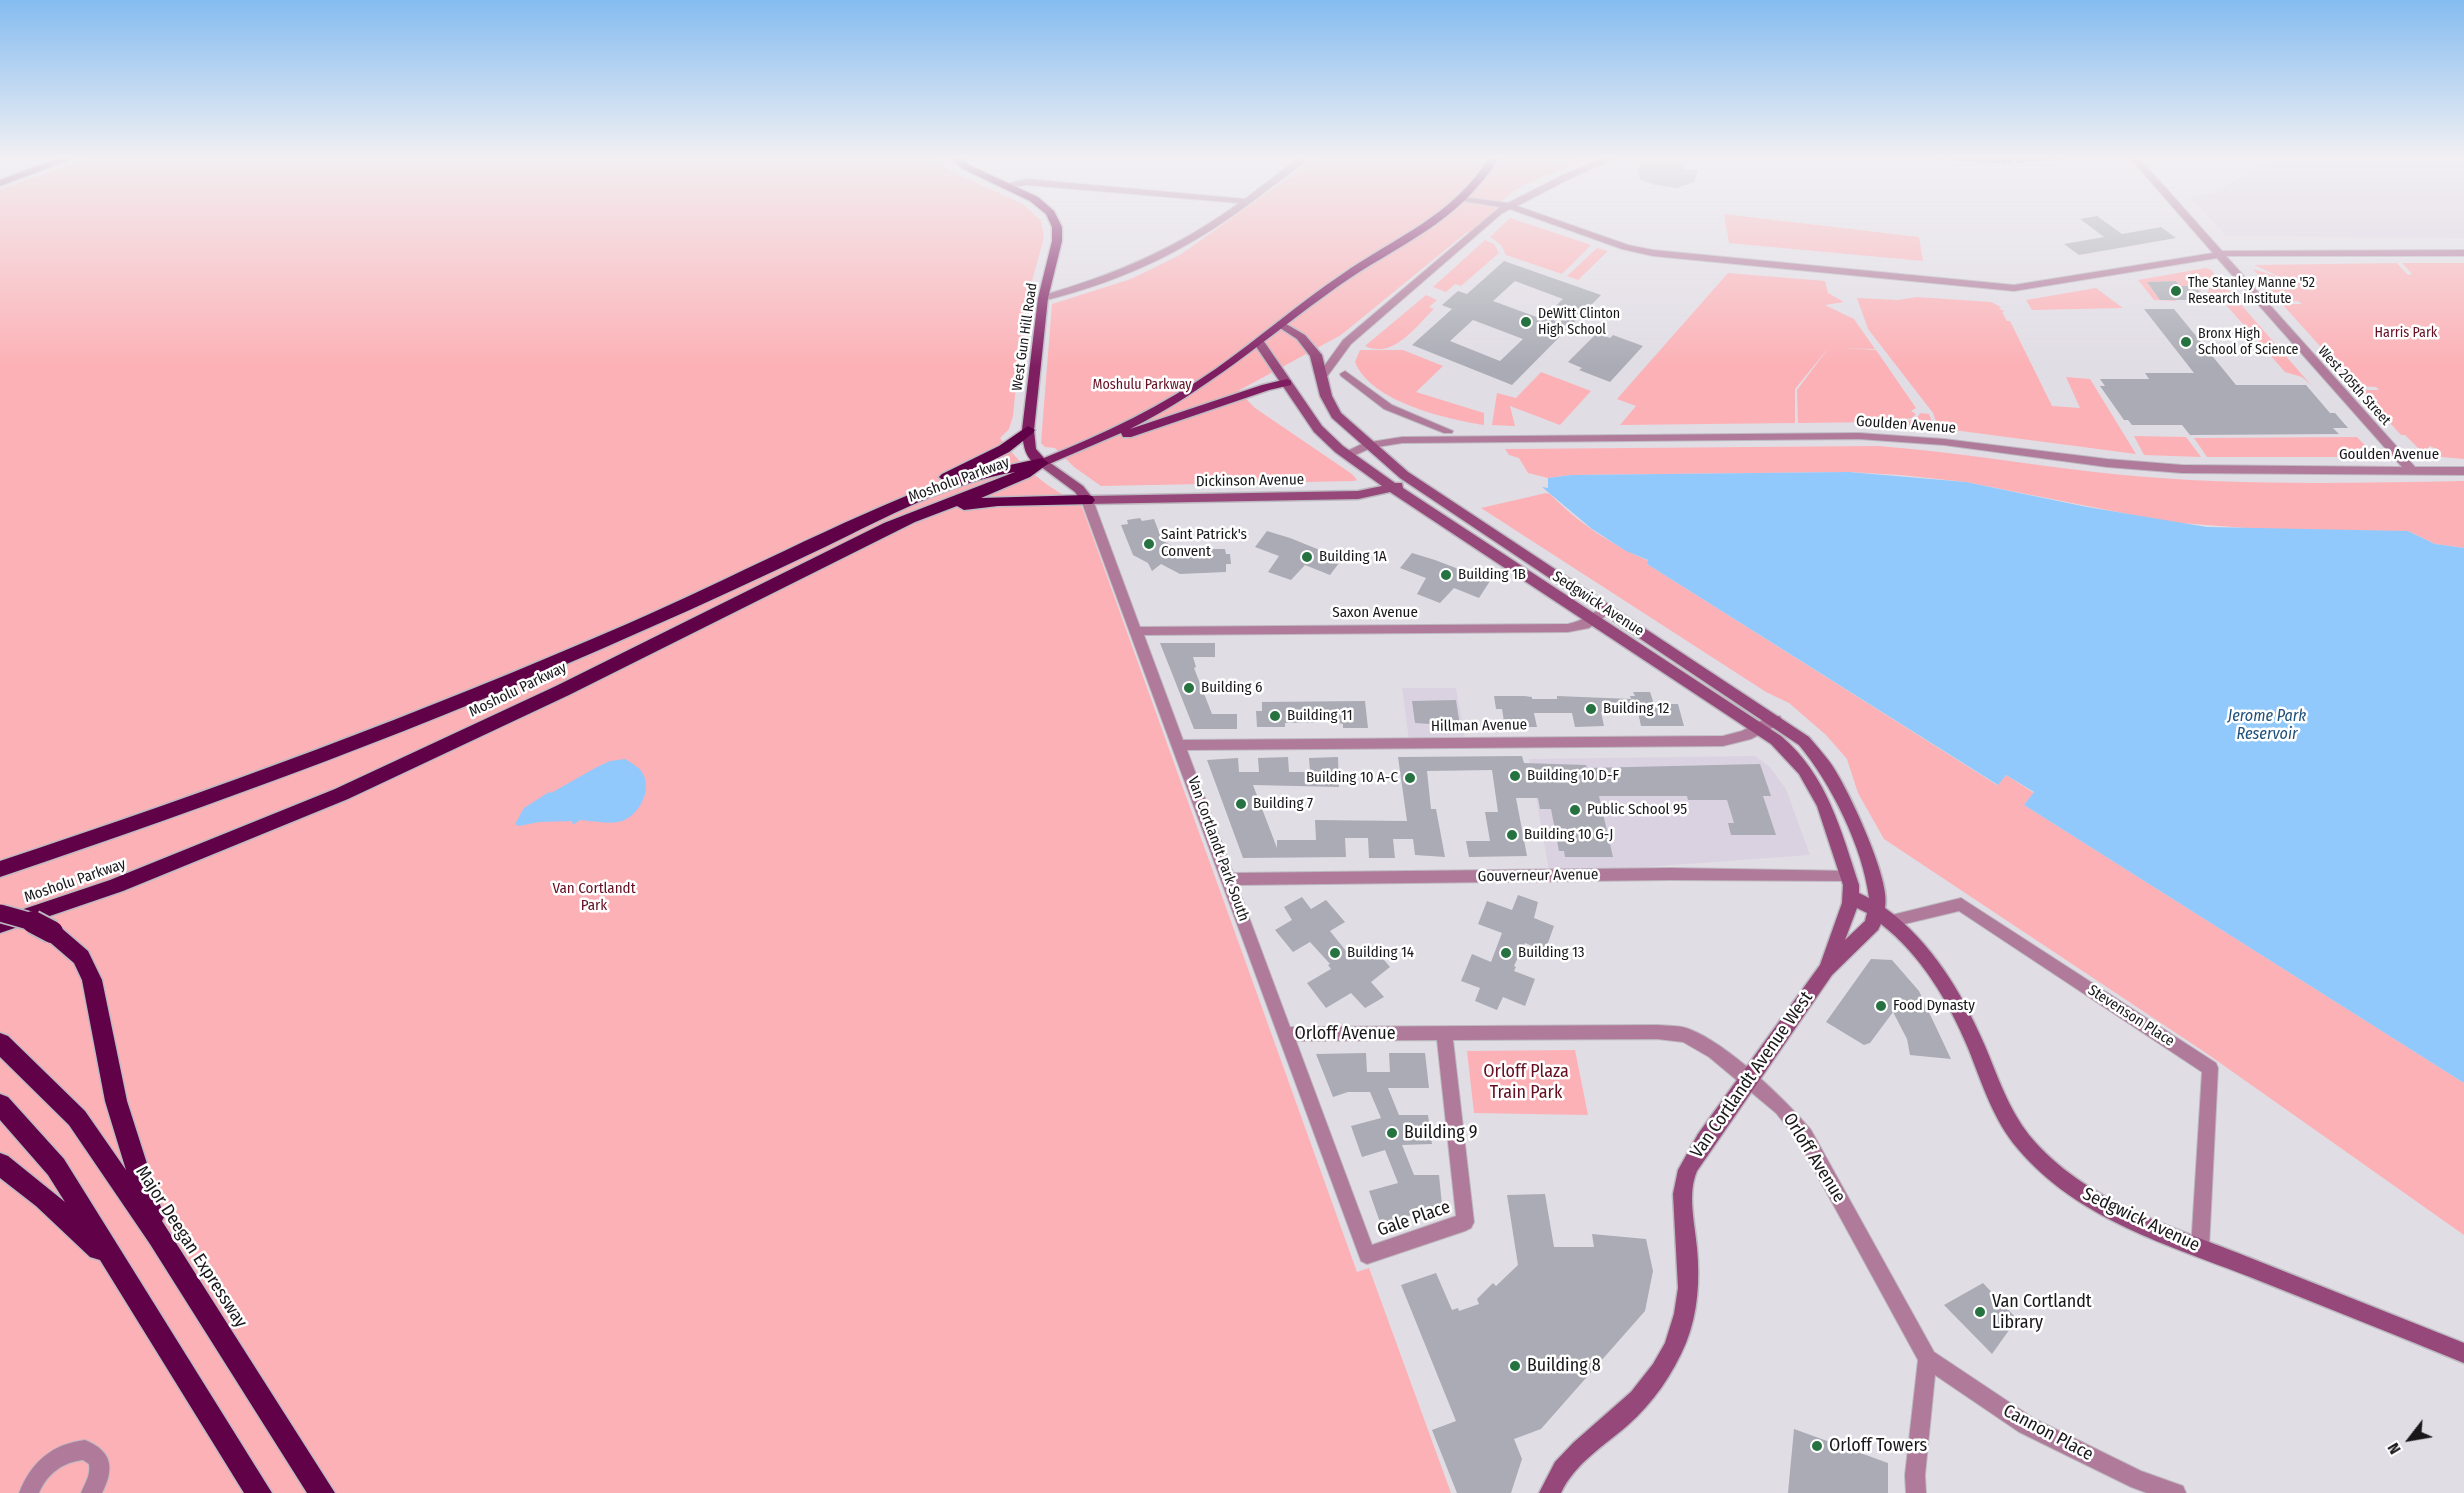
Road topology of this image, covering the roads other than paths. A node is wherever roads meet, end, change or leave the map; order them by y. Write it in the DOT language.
graph roads {
  1 [pos="1057,228"];
  2 [pos="1211,228"];
  3 [pos="1421,228"];
  4 [pos="1480,228"];
  5 [pos="1571,228"];
  6 [pos="2195,228"];
  7 [pos="2464,253"];
  8 [pos="2218,254"];
  9 [pos="1043,298"];
  10 [pos="1281,324"];
  11 [pos="1259,342"];
  12 [pos="1345,374"];
  13 [pos="1322,376"];
  14 [pos="1287,383"];
  15 [pos="1028,430"];
  16 [pos="1448,431"];
  17 [pos="1098,441"];
  18 [pos="1368,445"];
  19 [pos="1347,455"];
  20 [pos="1042,463"];
  21 [pos="2411,470"];
  22 [pos="2464,471"];
  23 [pos="1412,481"];
  24 [pos="1393,488"];
  25 [pos="1087,500"];
  26 [pos="903,512"];
  27 [pos="1608,610"];
  28 [pos="1594,619"];
  29 [pos="1138,631"];
  30 [pos="1774,720"];
  31 [pos="1760,730"];
  32 [pos="1179,745"];
  33 [pos="0,869"];
  34 [pos="1848,875"];
  35 [pos="1228,879"];
  36 [pos="1852,897"];
  37 [pos="0,913"];
  38 [pos="1884,916"];
  39 [pos="0,925"];
  40 [pos="1826,970"];
  41 [pos="1444,1033"];
  42 [pos="1286,1035"];
  43 [pos="0,1043"];
  44 [pos="1747,1079"];
  45 [pos="0,1104"];
  46 [pos="0,1164"];
  47 [pos="158,1236"];
  48 [pos="2200,1248"];
  49 [pos="1367,1255"];
  50 [pos="117,1266"];
  51 [pos="2464,1353"];
  52 [pos="1927,1359"];
  53 [pos="29,1493"];
  54 [pos="91,1493"];
  55 [pos="260,1493"];
  56 [pos="322,1493"];
  57 [pos="1550,1493"];
  58 [pos="1916,1493"];
  59 [pos="2176,1493"];
  1 -- 9 [label="main road, West Gun Hill Road"];
  2 -- 9 [label="street"];
  3 -- 10 [label="main road, Mosholu Parkway"];
  4 -- 13 [label="street"];
  5 -- 8 [label="street"];
  6 -- 8 [label="street, West 205th Street"];
  7 -- 8 [label="street"];
  8 -- 21 [label="street, West 205th Street"];
  9 -- 15 [label="main road, West Gun Hill Road"];
  10 -- 11 [label="main road, Mosholu Parkway"];
  10 -- 13 [label="main road, Sedgwick Avenue"];
  11 -- 14 [label="main road, Sedgwick Avenue"];
  11 -- 17 [label="main road, Mosholu Parkway"];
  12 -- 16 [label="street"];
  13 -- 18 [label="main road, Sedgwick Avenue"];
  14 -- 17 [label="main road"];
  14 -- 19 [label="main road, Sedgwick Avenue"];
  15 -- 20 [label="main road, West Gun Hill Road"];
  15 -- 26 [label="highway"];
  17 -- 20 [label="main road, Mosholu Parkway"];
  18 -- 19 [label="street, Goulden Avenue"];
  18 -- 21 [label="street, Goulden Avenue"];
  18 -- 23 [label="main road, Sedgwick Avenue"];
  19 -- 24 [label="main road, Sedgwick Avenue"];
  20 -- 25 [label="main road, Van Cortlandt Park South"];
  20 -- 26 [label="highway, Mosholu Parkway"];
  21 -- 22 [label="street, Goulden Avenue"];
  23 -- 24 [label="main road, Dickinson Avenue"];
  23 -- 27 [label="main road, Sedgwick Avenue"];
  24 -- 25 [label="main road, Dickinson Avenue"];
  24 -- 28 [label="main road, Sedgwick Avenue"];
  25 -- 26 [label="highway"];
  25 -- 29 [label="street, Van Cortlandt Park South"];
  26 -- 33 [label="highway, Mosholu Parkway"];
  26 -- 39 [label="highway, Mosholu Parkway"];
  27 -- 28 [label="street, Saxon Avenue"];
  27 -- 30 [label="main road, Sedgwick Avenue"];
  28 -- 29 [label="street, Saxon Avenue"];
  28 -- 31 [label="main road, Sedgwick Avenue"];
  29 -- 32 [label="street, Van Cortlandt Park South"];
  30 -- 31 [label="street, Hillman Avenue"];
  30 -- 38 [label="main road, Sedgwick Avenue"];
  31 -- 32 [label="street, Hillman Avenue"];
  31 -- 34 [label="main road, Sedgwick Avenue"];
  32 -- 35 [label="street, Van Cortlandt Park South"];
  34 -- 35 [label="street, Gouverneur Avenue"];
  34 -- 36 [label="main road, Sedgwick Avenue"];
  35 -- 42 [label="street, Van Cortlandt Park South"];
  36 -- 38 [label="main road, Sedgwick Avenue"];
  36 -- 40 [label="main road, Van Cortlandt Avenue West"];
  37 -- 47 [label="highway, bridge"];
  38 -- 40 [label="main road, Van Cortlandt Avenue West"];
  38 -- 48 [label="main road, Sedgwick Avenue"];
  38 -- 48 [label="street, Stevenson Place"];
  40 -- 44 [label="main road, Van Cortlandt Avenue West"];
  41 -- 42 [label="street, Orloff Avenue"];
  41 -- 44 [label="street, Orloff Avenue"];
  41 -- 49 [label="street, Gale Place"];
  42 -- 49 [label="street, Van Cortlandt Park South"];
  43 -- 47 [label="highway, Major Deegan Expressway"];
  44 -- 52 [label="street, Orloff Avenue"];
  44 -- 57 [label="main road, Van Cortlandt Avenue West"];
  45 -- 50 [label="highway"];
  46 -- 50 [label="highway"];
  47 -- 56 [label="highway, Major Deegan Expressway"];
  48 -- 51 [label="main road, Sedgwick Avenue"];
  50 -- 55 [label="highway"];
  52 -- 58 [label="street"];
  52 -- 59 [label="street, Cannon Place"];
  53 -- 54 [label="street"];
}
